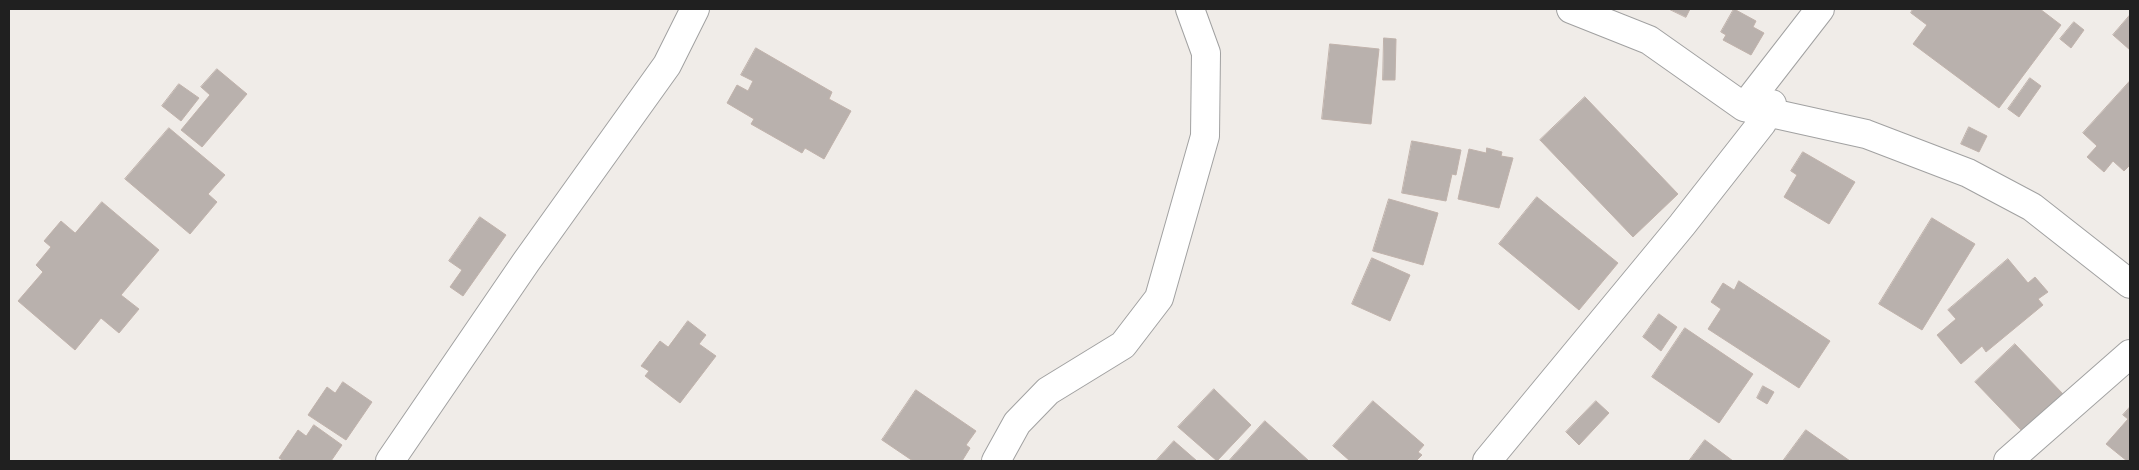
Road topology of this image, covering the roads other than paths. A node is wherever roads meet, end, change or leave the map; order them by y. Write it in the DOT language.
graph roads {
  1 [pos="694,9"];
  2 [pos="1190,9"];
  3 [pos="1571,9"];
  4 [pos="1820,9"];
  5 [pos="1744,106"];
  6 [pos="2130,284"];
  7 [pos="2130,354"];
  8 [pos="390,461"];
  9 [pos="996,461"];
  10 [pos="1487,461"];
  11 [pos="2008,461"];
  1 -- 8 [label="street"];
  2 -- 9 [label="street"];
  3 -- 5 [label="street"];
  4 -- 5 [label="street"];
  5 -- 6 [label="street"];
  5 -- 10 [label="street"];
  7 -- 11 [label="street"];
}
